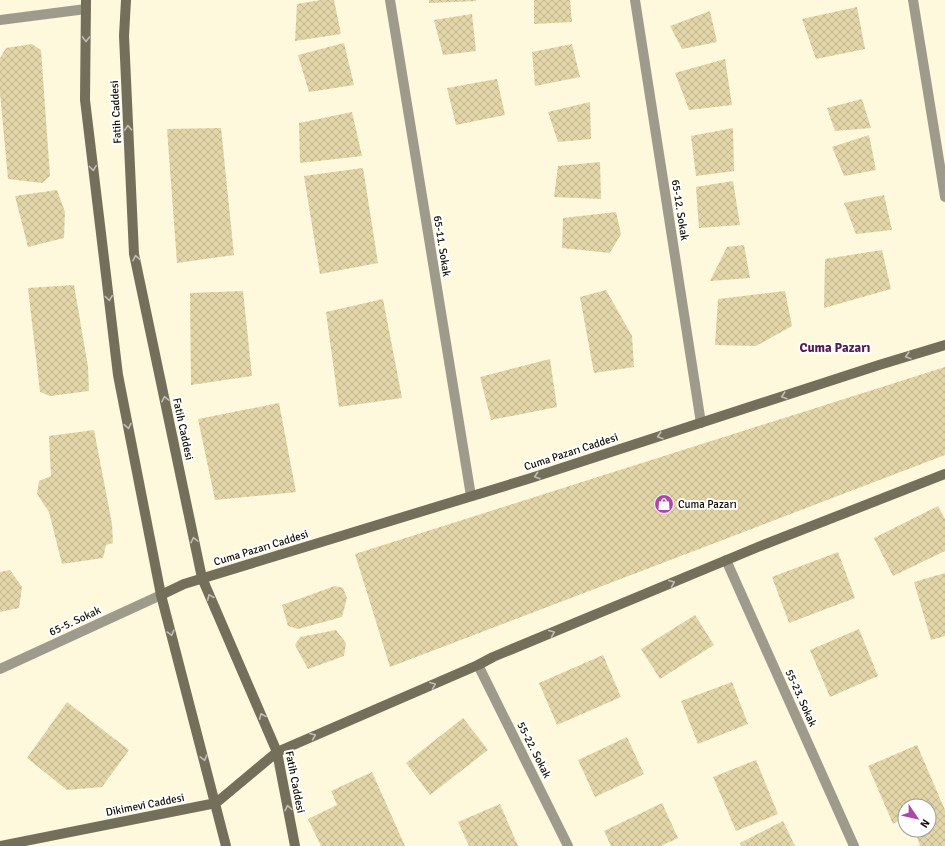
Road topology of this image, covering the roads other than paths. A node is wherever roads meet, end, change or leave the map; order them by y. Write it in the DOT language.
graph roads {
  1 [pos="126,0"];
  2 [pos="390,0"];
  3 [pos="635,0"];
  4 [pos="912,0"];
  5 [pos="86,4"];
  6 [pos="0,20"];
  7 [pos="945,197"];
  8 [pos="945,345"];
  9 [pos="701,423"];
  10 [pos="945,474"];
  11 [pos="471,496"];
  12 [pos="726,560"];
  13 [pos="202,578"];
  14 [pos="161,595"];
  15 [pos="478,665"];
  16 [pos="0,670"];
  17 [pos="278,752"];
  18 [pos="216,803"];
  19 [pos="0,846"];
  20 [pos="226,846"];
  21 [pos="295,846"];
  22 [pos="568,846"];
  23 [pos="854,846"];
  13 -- 1 [label="street, Fatih Caddesi, one-way"];
  2 -- 11 [label="street, 65-11. Sokak"];
  3 -- 9 [label="street, 65-12. Sokak"];
  4 -- 7 [label="street"];
  5 -- 6 [label="street"];
  5 -- 14 [label="street, one-way"];
  8 -- 9 [label="street, Cuma Pazarı Caddesi, one-way"];
  9 -- 11 [label="street, Cuma Pazarı Caddesi, one-way"];
  10 -- 12 [label="street"];
  11 -- 13 [label="street, Cuma Pazarı Caddesi"];
  15 -- 12 [label="street, one-way"];
  12 -- 23 [label="street, 55-23. Sokak"];
  13 -- 14 [label="street, Cuma Pazarı Caddesi"];
  17 -- 13 [label="street, Fatih Caddesi, one-way"];
  14 -- 16 [label="street, 65-5. Sokak"];
  14 -- 18 [label="street, one-way"];
  17 -- 15 [label="street, one-way"];
  15 -- 22 [label="street, 55-22. Sokak"];
  17 -- 18 [label="street, Dikimevi Caddesi"];
  21 -- 17 [label="street, Fatih Caddesi, one-way"];
  18 -- 19 [label="street, Dikimevi Caddesi"];
  18 -- 20 [label="street"];
}
